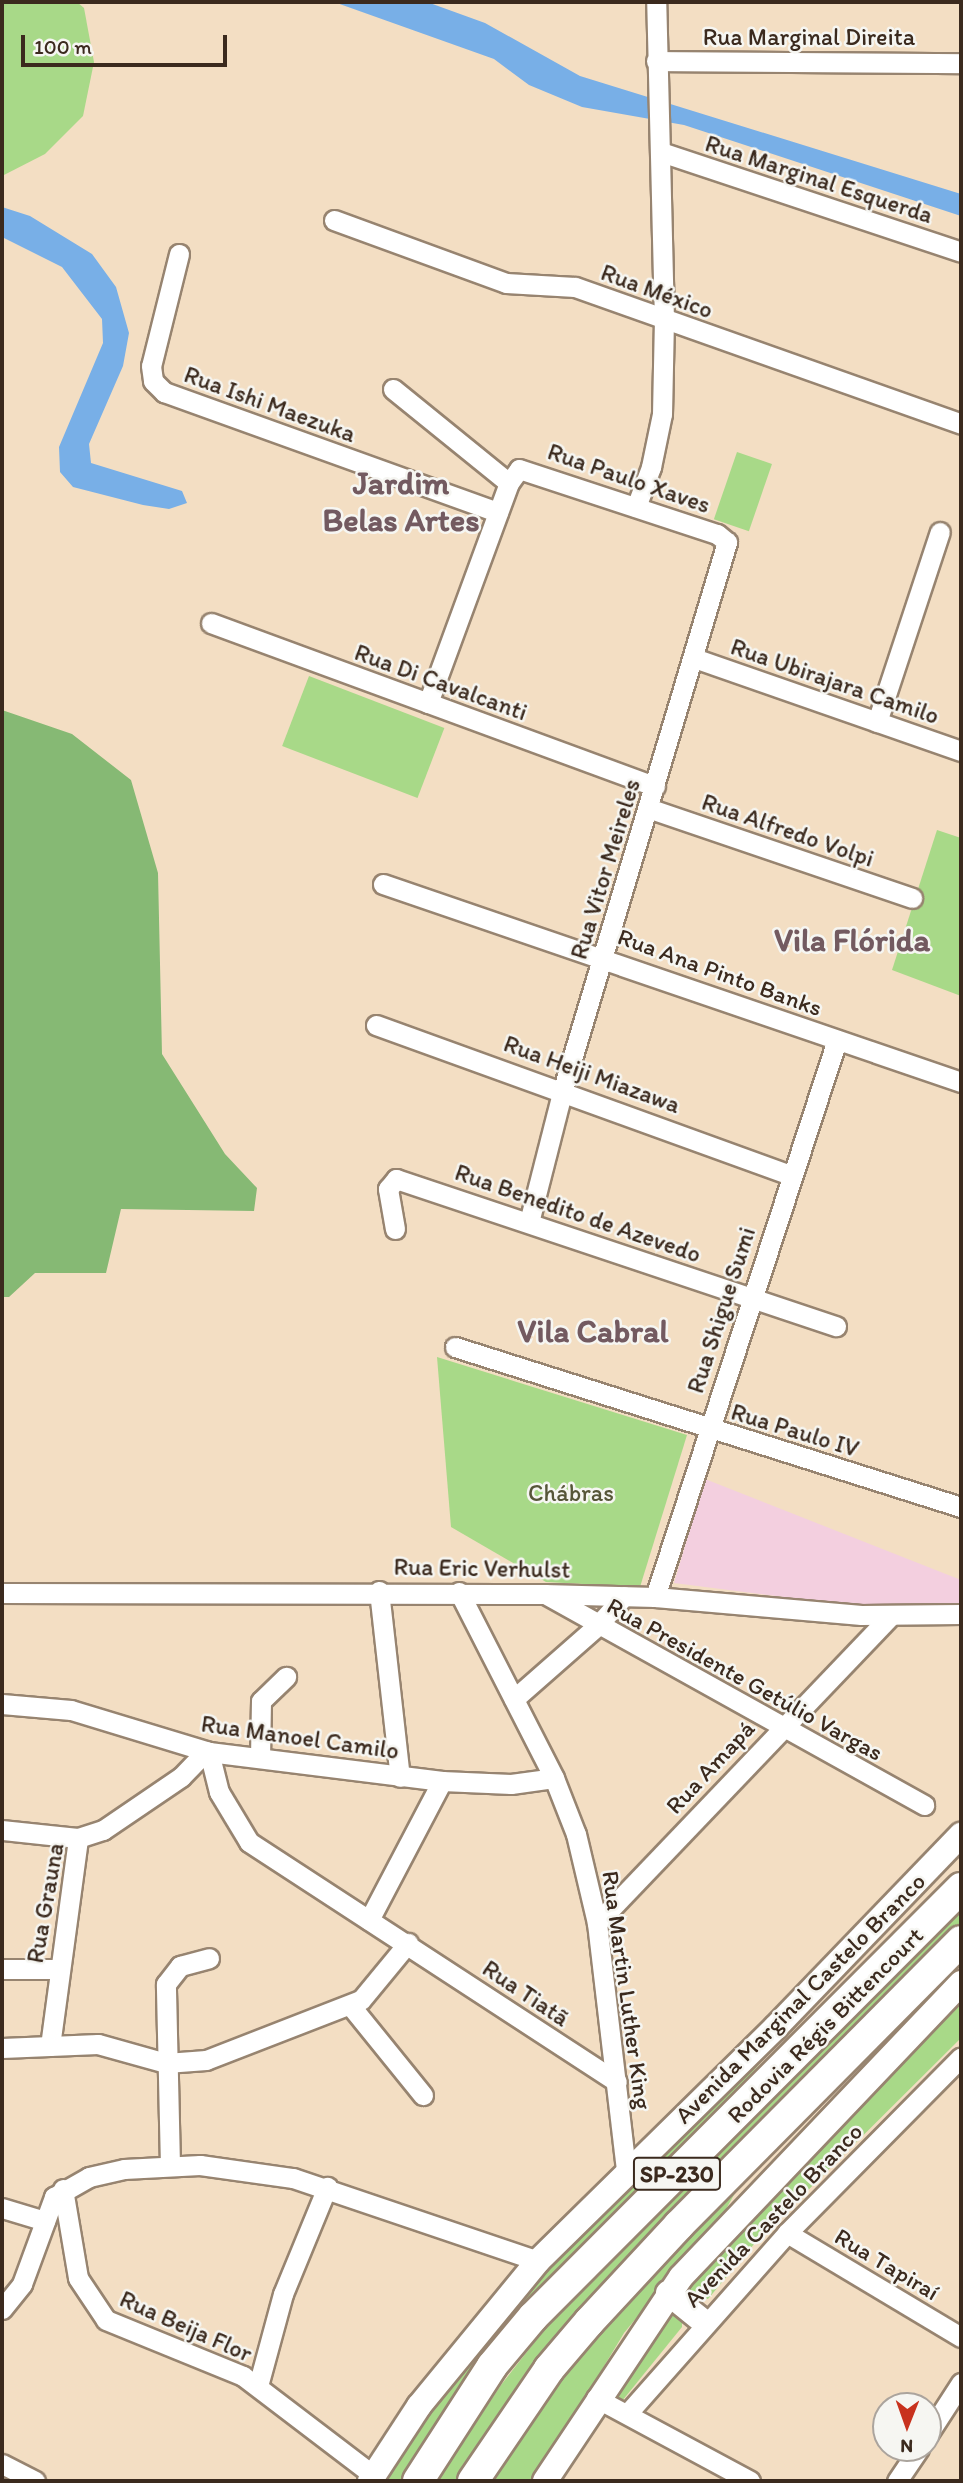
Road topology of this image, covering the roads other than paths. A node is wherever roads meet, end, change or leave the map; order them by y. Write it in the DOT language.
graph roads {
  1 [pos="656,2"];
  2 [pos="656,61"];
  3 [pos="961,63"];
  4 [pos="661,152"];
  5 [pos="334,220"];
  6 [pos="961,252"];
  7 [pos="179,254"];
  8 [pos="664,320"];
  9 [pos="393,389"];
  10 [pos="961,424"];
  11 [pos="509,483"];
  12 [pos="636,506"];
  13 [pos="498,512"];
  14 [pos="940,532"];
  15 [pos="717,534"];
  16 [pos="211,623"];
  17 [pos="694,658"];
  18 [pos="428,703"];
  19 [pos="877,722"];
  20 [pos="961,751"];
  21 [pos="655,786"];
  22 [pos="648,808"];
  23 [pos="383,884"];
  24 [pos="912,898"];
  25 [pos="604,957"];
  26 [pos="376,1024"];
  27 [pos="837,1040"];
  28 [pos="961,1082"];
  29 [pos="563,1089"];
  30 [pos="791,1175"];
  31 [pos="529,1222"];
  32 [pos="395,1228"];
  33 [pos="751,1299"];
  34 [pos="835,1326"];
  35 [pos="456,1347"];
  36 [pos="708,1428"];
  37 [pos="961,1507"];
  38 [pos="379,1591"];
  39 [pos="459,1592"];
  40 [pos="2,1593"];
  41 [pos="544,1594"];
  42 [pos="624,1596"];
  43 [pos="655,1597"];
  44 [pos="961,1614"];
  45 [pos="890,1616"];
  46 [pos="597,1626"];
  47 [pos="286,1677"];
  48 [pos="513,1699"];
  49 [pos="2,1704"];
  50 [pos="783,1726"];
  51 [pos="208,1752"];
  52 [pos="260,1758"];
  53 [pos="400,1777"];
  54 [pos="554,1778"];
  55 [pos="442,1781"];
  56 [pos="924,1805"];
  57 [pos="2,1830"];
  58 [pos="961,1835"];
  59 [pos="78,1838"];
  60 [pos="961,1869"];
  61 [pos="961,1888"];
  62 [pos="369,1920"];
  63 [pos="597,1923"];
  64 [pos="961,1941"];
  65 [pos="408,1943"];
  66 [pos="209,1958"];
  67 [pos="3,1969"];
  68 [pos="57,1969"];
  69 [pos="961,1983"];
  70 [pos="350,2005"];
  71 [pos="816,2035"];
  72 [pos="50,2046"];
  73 [pos="2,2048"];
  74 [pos="166,2063"];
  75 [pos="957,2068"];
  76 [pos="617,2082"];
  77 [pos="423,2095"];
  78 [pos="170,2166"];
  79 [pos="626,2171"];
  80 [pos="327,2187"];
  81 [pos="63,2189"];
  82 [pos="2,2208"];
  83 [pos="45,2221"];
  84 [pos="787,2233"];
  85 [pos="538,2261"];
  86 [pos="668,2293"];
  87 [pos="2,2309"];
  88 [pos="704,2322"];
  89 [pos="961,2337"];
  90 [pos="961,2383"];
  91 [pos="258,2386"];
  92 [pos="596,2398"];
  93 [pos="942,2412"];
  94 [pos="626,2414"];
  95 [pos="910,2462"];
  96 [pos="2,2464"];
  97 [pos="371,2478"];
  98 [pos="35,2481"];
  99 [pos="418,2481"];
  100 [pos="473,2481"];
  101 [pos="545,2481"];
  102 [pos="750,2481"];
  103 [pos="897,2481"];
  1 -- 2 [label="street"];
  2 -- 3 [label="street, Rua Marginal Direita"];
  2 -- 4 [label="street"];
  4 -- 6 [label="street, Rua Marginal Esquerda"];
  4 -- 8 [label="street"];
  5 -- 8 [label="street, Rua México"];
  7 -- 13 [label="street, Rua Ishi Maezuka"];
  8 -- 10 [label="street, Rua México"];
  8 -- 12 [label="street"];
  9 -- 11 [label="street"];
  11 -- 12 [label="street, Rua Paulo Xaves"];
  11 -- 13 [label="street"];
  12 -- 15 [label="street, Rua Paulo Xaves"];
  13 -- 18 [label="street"];
  14 -- 19 [label="street"];
  15 -- 17 [label="street, Rua Vitor Meireles"];
  16 -- 18 [label="street, Rua Di Cavalcanti"];
  17 -- 19 [label="street, Rua Ubirajara Camilo"];
  17 -- 21 [label="street, Rua Vitor Meireles"];
  18 -- 21 [label="street, Rua Di Cavalcanti"];
  19 -- 20 [label="street, Rua Ubirajara Camilo"];
  21 -- 22 [label="street, Rua Vitor Meireles"];
  22 -- 24 [label="street, Rua Alfredo Volpi"];
  22 -- 25 [label="street, Rua Vitor Meireles"];
  23 -- 25 [label="street, Rua Ana Pinto Banks"];
  25 -- 27 [label="street, Rua Ana Pinto Banks"];
  25 -- 29 [label="street, Rua Vitor Meireles"];
  26 -- 29 [label="street, Rua Heiji Miazawa"];
  27 -- 28 [label="street, Rua Ana Pinto Banks"];
  27 -- 30 [label="street, Rua Shigue Sumi"];
  29 -- 30 [label="street, Rua Heiji Miazawa"];
  29 -- 31 [label="street, Rua Vitor Meireles"];
  30 -- 33 [label="street, Rua Shigue Sumi"];
  31 -- 32 [label="street, Rua Benedito de Azevedo"];
  31 -- 33 [label="street, Rua Benedito de Azevedo"];
  33 -- 34 [label="street, Rua Benedito de Azevedo"];
  33 -- 36 [label="street, Rua Shigue Sumi"];
  35 -- 36 [label="street, Rua Paulo IV"];
  36 -- 37 [label="street, Rua Paulo IV"];
  36 -- 43 [label="street, Rua Shigue Sumi"];
  38 -- 39 [label="street, Rua Eric Verhulst"];
  38 -- 40 [label="street, Rua Eric Verhulst"];
  38 -- 53 [label="street"];
  39 -- 41 [label="street, Rua Eric Verhulst"];
  39 -- 48 [label="street, Rua Martin Luther King"];
  41 -- 42 [label="street, Rua Eric Verhulst"];
  41 -- 46 [label="street, Rua Presidente Getúlio Vargas"];
  42 -- 43 [label="street, Rua Eric Verhulst"];
  42 -- 46 [label="street"];
  43 -- 45 [label="street, Rua Eric Verhulst"];
  44 -- 45 [label="street, Rua Eric Verhulst"];
  45 -- 50 [label="street, Rua Amapá"];
  46 -- 48 [label="street"];
  46 -- 50 [label="street, Rua Presidente Getúlio Vargas"];
  47 -- 52 [label="street"];
  48 -- 54 [label="street, Rua Martin Luther King"];
  49 -- 51 [label="street, Rua Manoel Camilo"];
  50 -- 56 [label="street, Rua Presidente Getúlio Vargas"];
  50 -- 63 [label="street, Rua Amapá"];
  51 -- 52 [label="street, Rua Manoel Camilo"];
  51 -- 59 [label="street, Rua Grauna"];
  51 -- 62 [label="street"];
  52 -- 53 [label="street, Rua Manoel Camilo"];
  53 -- 55 [label="street, Rua Manoel Camilo"];
  54 -- 55 [label="street, Rua Manoel Camilo"];
  54 -- 63 [label="street, Rua Martin Luther King"];
  55 -- 62 [label="street"];
  57 -- 59 [label="street"];
  58 -- 79 [label="main road, Avenida Marginal Castelo Branco"];
  59 -- 68 [label="street, Rua Grauna"];
  60 -- 71 [label="highway"];
  61 -- 71 [label="highway, Rodovia Régis Bittencourt / SP-230"];
  62 -- 65 [label="street, Rua Tiatã"];
  63 -- 76 [label="street, Rua Martin Luther King"];
  64 -- 100 [label="highway, Rodovia Régis Bittencourt / SP-230"];
  65 -- 70 [label="street"];
  65 -- 76 [label="street, Rua Tiatã"];
  66 -- 74 [label="street"];
  67 -- 68 [label="street"];
  68 -- 72 [label="street, Rua Grauna"];
  69 -- 86 [label="main road"];
  70 -- 74 [label="street"];
  70 -- 77 [label="street"];
  71 -- 99 [label="highway, Rodovia Régis Bittencourt / SP-230"];
  72 -- 73 [label="street"];
  72 -- 74 [label="street"];
  74 -- 78 [label="street"];
  75 -- 84 [label="street, Avenida Castelo Branco"];
  76 -- 79 [label="street, Rua Martin Luther King"];
  78 -- 80 [label="street"];
  78 -- 81 [label="street"];
  79 -- 85 [label="main road, Avenida Marginal Castelo Branco"];
  80 -- 85 [label="street"];
  80 -- 91 [label="street, Rua Beija Flor"];
  81 -- 83 [label="street"];
  81 -- 91 [label="street, Rua Beija Flor"];
  82 -- 83 [label="street"];
  83 -- 87 [label="street"];
  84 -- 88 [label="street, Avenida Castelo Branco"];
  84 -- 89 [label="street, Rua Tapiraí"];
  85 -- 97 [label="main road, Avenida Marginal Castelo Branco"];
  86 -- 88 [label="main road"];
  86 -- 92 [label="main road"];
  88 -- 94 [label="street, Avenida Castelo Branco"];
  90 -- 93 [label="street"];
  91 -- 97 [label="street, Rua Beija Flor"];
  92 -- 94 [label="street"];
  92 -- 101 [label="main road"];
  94 -- 102 [label="street"];
  95 -- 103 [label="street"];
  96 -- 98 [label="street"];
}
